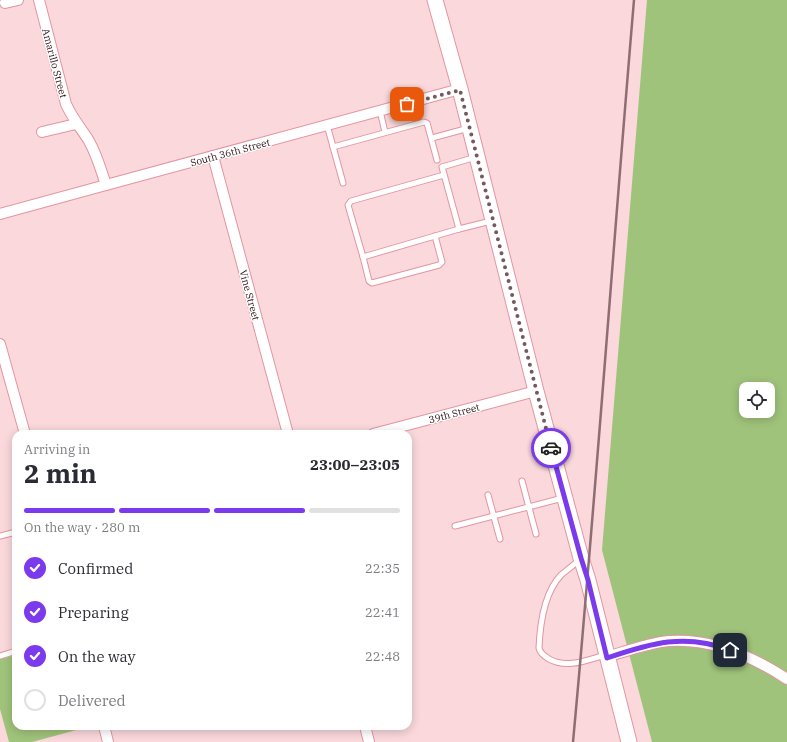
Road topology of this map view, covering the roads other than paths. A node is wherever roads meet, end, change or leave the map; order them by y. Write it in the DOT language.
graph roads {
  1 [pos="18,0"];
  2 [pos="39,0"];
  3 [pos="435,0"];
  4 [pos="5,3"];
  5 [pos="460,90"];
  6 [pos="380,111"];
  7 [pos="76,124"];
  8 [pos="327,126"];
  9 [pos="469,128"];
  10 [pos="42,132"];
  11 [pos="385,132"];
  12 [pos="432,138"];
  13 [pos="333,147"];
  14 [pos="213,156"];
  15 [pos="477,157"];
  16 [pos="437,160"];
  17 [pos="444,176"];
  18 [pos="343,183"];
  19 [pos="106,185"];
  20 [pos="0,214"];
  21 [pos="492,220"];
  22 [pos="459,229"];
  23 [pos="435,236"];
  24 [pos="363,257"];
  25 [pos="0,344"];
  26 [pos="536,391"];
  27 [pos="23,430"];
  28 [pos="287,430"];
  29 [pos="388,430"];
  30 [pos="522,481"];
  31 [pos="488,495"];
  32 [pos="564,498"];
  33 [pos="529,507"];
  34 [pos="493,516"];
  35 [pos="455,526"];
  36 [pos="12,533"];
  37 [pos="536,534"];
  38 [pos="0,536"];
  39 [pos="500,539"];
  40 [pos="581,558"];
  41 [pos="12,652"];
  42 [pos="0,656"];
  43 [pos="607,656"];
  44 [pos="787,679"];
  45 [pos="105,730"];
  46 [pos="366,730"];
  47 [pos="108,742"];
  48 [pos="369,742"];
  49 [pos="629,742"];
  1 -- 4 [label="street"];
  2 -- 7 [label="street, Amarillo Street"];
  3 -- 5 [label="main road"];
  5 -- 6 [label="street, South 36th Street"];
  5 -- 9 [label="main road"];
  6 -- 8 [label="street, South 36th Street"];
  6 -- 11 [label="lane"];
  7 -- 10 [label="street"];
  7 -- 19 [label="street, Amarillo Street"];
  8 -- 13 [label="lane"];
  8 -- 14 [label="street, South 36th Street"];
  9 -- 12 [label="lane"];
  9 -- 15 [label="main road"];
  11 -- 12 [label="lane"];
  11 -- 13 [label="lane"];
  12 -- 16 [label="lane"];
  13 -- 18 [label="lane"];
  14 -- 19 [label="street, South 36th Street"];
  14 -- 28 [label="street, Vine Street"];
  15 -- 17 [label="lane"];
  15 -- 21 [label="main road"];
  17 -- 22 [label="lane"];
  17 -- 24 [label="lane"];
  19 -- 20 [label="street, South 36th Street"];
  21 -- 22 [label="lane"];
  21 -- 26 [label="main road"];
  22 -- 23 [label="lane"];
  23 -- 24 [label="lane"];
  23 -- 24 [label="lane"];
  25 -- 27 [label="street"];
  26 -- 29 [label="street, 39th Street"];
  26 -- 32 [label="main road"];
  30 -- 33 [label="lane"];
  31 -- 34 [label="lane"];
  32 -- 33 [label="lane"];
  32 -- 40 [label="main road"];
  33 -- 34 [label="lane"];
  33 -- 37 [label="lane"];
  34 -- 35 [label="lane"];
  34 -- 39 [label="lane"];
  36 -- 38 [label="lane"];
  40 -- 43 [label="main road"];
  40 -- 43 [label="lane"];
  41 -- 42 [label="lane"];
  43 -- 44 [label="street"];
  43 -- 49 [label="main road"];
  45 -- 47 [label="street"];
  46 -- 48 [label="street"];
}
